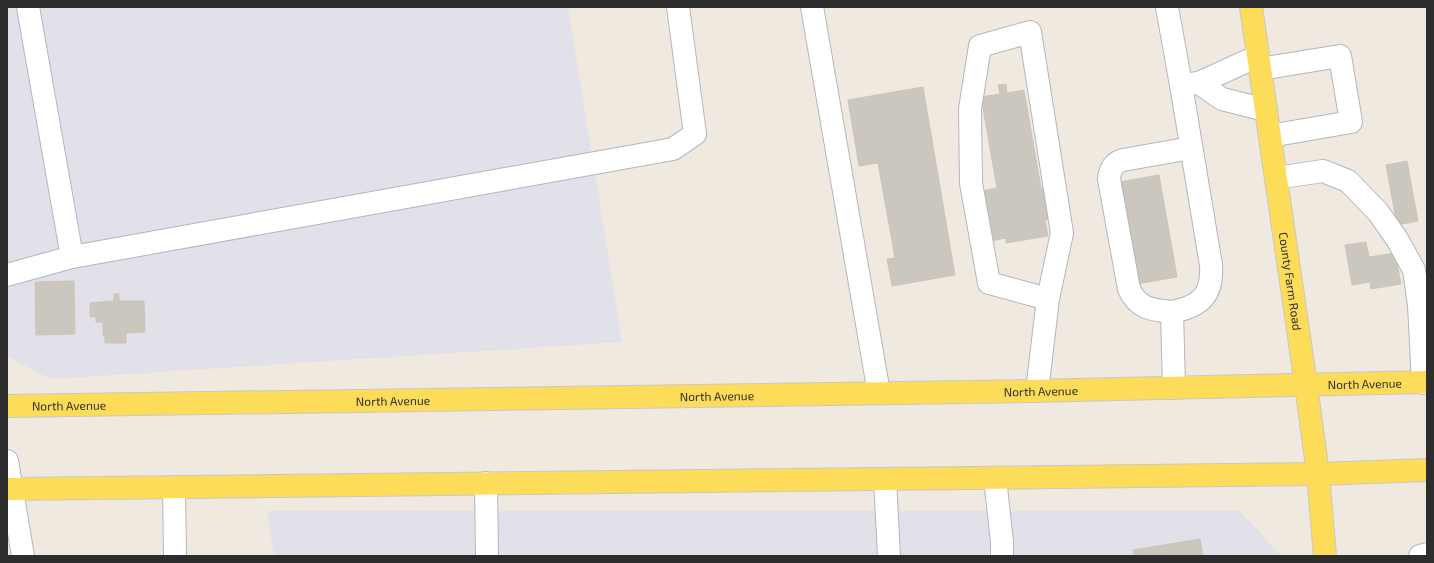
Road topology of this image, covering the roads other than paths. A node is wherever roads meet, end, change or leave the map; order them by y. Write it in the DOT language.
graph roads {
  1 [pos="28,7"];
  2 [pos="678,7"];
  3 [pos="812,7"];
  4 [pos="1167,7"];
  5 [pos="1251,7"];
  6 [pos="1259,62"];
  7 [pos="1190,84"];
  8 [pos="1266,110"];
  9 [pos="1270,136"];
  10 [pos="1191,148"];
  11 [pos="1276,178"];
  12 [pos="72,257"];
  13 [pos="7,275"];
  14 [pos="1048,299"];
  15 [pos="1172,312"];
  16 [pos="1425,383"];
  17 [pos="1306,385"];
  18 [pos="1174,388"];
  19 [pos="1038,391"];
  20 [pos="879,393"];
  21 [pos="7,406"];
  22 [pos="7,460"];
  23 [pos="1427,470"];
  24 [pos="1318,474"];
  25 [pos="995,478"];
  26 [pos="885,479"];
  27 [pos="486,483"];
  28 [pos="174,487"];
  29 [pos="10,489"];
  30 [pos="1427,554"];
  31 [pos="23,556"];
  32 [pos="175,556"];
  33 [pos="487,556"];
  34 [pos="889,556"];
  35 [pos="1002,556"];
  36 [pos="1325,556"];
  37 [pos="1420,556"];
  1 -- 12 [label="street"];
  2 -- 12 [label="street"];
  3 -- 20 [label="street"];
  4 -- 7 [label="street"];
  5 -- 6 [label="main road, County Farm Road"];
  6 -- 7 [label="street"];
  6 -- 8 [label="main road, County Farm Road"];
  6 -- 9 [label="street"];
  7 -- 8 [label="street"];
  7 -- 10 [label="street"];
  8 -- 9 [label="main road, County Farm Road"];
  9 -- 11 [label="main road, County Farm Road"];
  10 -- 15 [label="street"];
  10 -- 15 [label="street"];
  11 -- 16 [label="street"];
  11 -- 17 [label="main road, County Farm Road"];
  12 -- 13 [label="street"];
  14 -- 14 [label="street"];
  14 -- 19 [label="street"];
  15 -- 18 [label="street"];
  16 -- 17 [label="main road, North Avenue"];
  17 -- 18 [label="main road, North Avenue"];
  17 -- 24 [label="main road, County Farm Road"];
  18 -- 19 [label="main road, North Avenue"];
  19 -- 20 [label="main road, North Avenue"];
  20 -- 21 [label="main road, North Avenue"];
  22 -- 29 [label="street"];
  23 -- 24 [label="main road"];
  24 -- 25 [label="main road"];
  24 -- 36 [label="main road, County Farm Road"];
  25 -- 26 [label="main road"];
  25 -- 35 [label="street"];
  26 -- 27 [label="main road"];
  26 -- 34 [label="street"];
  27 -- 28 [label="main road"];
  27 -- 33 [label="street"];
  28 -- 29 [label="main road"];
  28 -- 32 [label="street"];
  29 -- 31 [label="street"];
  30 -- 37 [label="street"];
}
